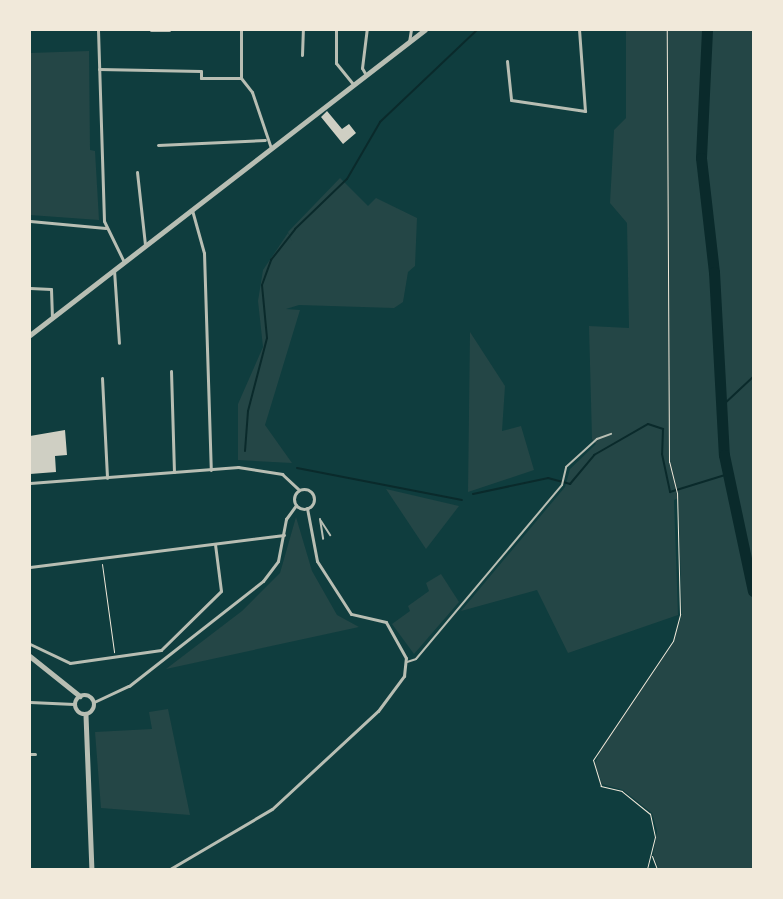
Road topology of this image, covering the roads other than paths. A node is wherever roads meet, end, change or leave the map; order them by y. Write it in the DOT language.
graph roads {
  1 [pos="98,30"];
  2 [pos="151,30"];
  3 [pos="169,30"];
  4 [pos="241,30"];
  5 [pos="303,30"];
  6 [pos="336,30"];
  7 [pos="366,30"];
  8 [pos="411,30"];
  9 [pos="425,30"];
  10 [pos="579,30"];
  11 [pos="409,42"];
  12 [pos="302,55"];
  13 [pos="507,61"];
  14 [pos="99,69"];
  15 [pos="366,76"];
  16 [pos="241,78"];
  17 [pos="355,85"];
  18 [pos="266,140"];
  19 [pos="158,144"];
  20 [pos="271,148"];
  21 [pos="137,172"];
  22 [pos="192,209"];
  23 [pos="30,221"];
  24 [pos="106,228"];
  25 [pos="146,245"];
  26 [pos="124,262"];
  27 [pos="114,270"];
  28 [pos="30,288"];
  29 [pos="52,318"];
  30 [pos="30,334"];
  31 [pos="119,343"];
  32 [pos="171,370"];
  33 [pos="102,378"];
  34 [pos="611,434"];
  35 [pos="211,470"];
  36 [pos="174,472"];
  37 [pos="107,478"];
  38 [pos="30,483"];
  39 [pos="299,490"];
  40 [pos="296,505"];
  41 [pos="307,508"];
  42 [pos="284,535"];
  43 [pos="330,535"];
  44 [pos="323,539"];
  45 [pos="215,544"];
  46 [pos="30,567"];
  47 [pos="30,644"];
  48 [pos="30,656"];
  49 [pos="407,662"];
  50 [pos="80,696"];
  51 [pos="30,702"];
  52 [pos="94,702"];
  53 [pos="74,704"];
  54 [pos="86,715"];
  55 [pos="30,754"];
  56 [pos="35,754"];
  57 [pos="92,869"];
  58 [pos="170,869"];
  1 -- 14 [label="street"];
  2 -- 3 [label="street"];
  4 -- 16 [label="street"];
  5 -- 12 [label="street"];
  6 -- 17 [label="street"];
  7 -- 15 [label="street"];
  8 -- 11 [label="street"];
  9 -- 11 [label="street"];
  10 -- 13 [label="street"];
  11 -- 15 [label="street"];
  14 -- 16 [label="street"];
  14 -- 24 [label="street"];
  15 -- 17 [label="street"];
  16 -- 18 [label="street"];
  17 -- 20 [label="street"];
  18 -- 19 [label="street"];
  18 -- 20 [label="street"];
  20 -- 22 [label="street"];
  21 -- 25 [label="street"];
  22 -- 25 [label="street"];
  22 -- 35 [label="street"];
  23 -- 24 [label="street"];
  24 -- 26 [label="street"];
  25 -- 26 [label="street"];
  26 -- 27 [label="street"];
  27 -- 29 [label="street"];
  27 -- 31 [label="street"];
  28 -- 29 [label="street"];
  29 -- 30 [label="street"];
  32 -- 36 [label="street"];
  33 -- 37 [label="street"];
  34 -- 49 [label="lane"];
  35 -- 36 [label="street"];
  35 -- 39 [label="street"];
  36 -- 37 [label="street"];
  37 -- 38 [label="street"];
  39 -- 40 [label="street"];
  39 -- 41 [label="street"];
  40 -- 41 [label="street"];
  40 -- 42 [label="street"];
  41 -- 49 [label="street"];
  42 -- 45 [label="street"];
  42 -- 52 [label="street"];
  43 -- 44 [label="lane"];
  45 -- 46 [label="street"];
  45 -- 47 [label="street"];
  48 -- 50 [label="street"];
  49 -- 58 [label="street"];
  50 -- 52 [label="street"];
  50 -- 53 [label="street"];
  51 -- 53 [label="street"];
  52 -- 54 [label="street"];
  53 -- 54 [label="street"];
  54 -- 57 [label="street"];
  55 -- 56 [label="street"];
}
